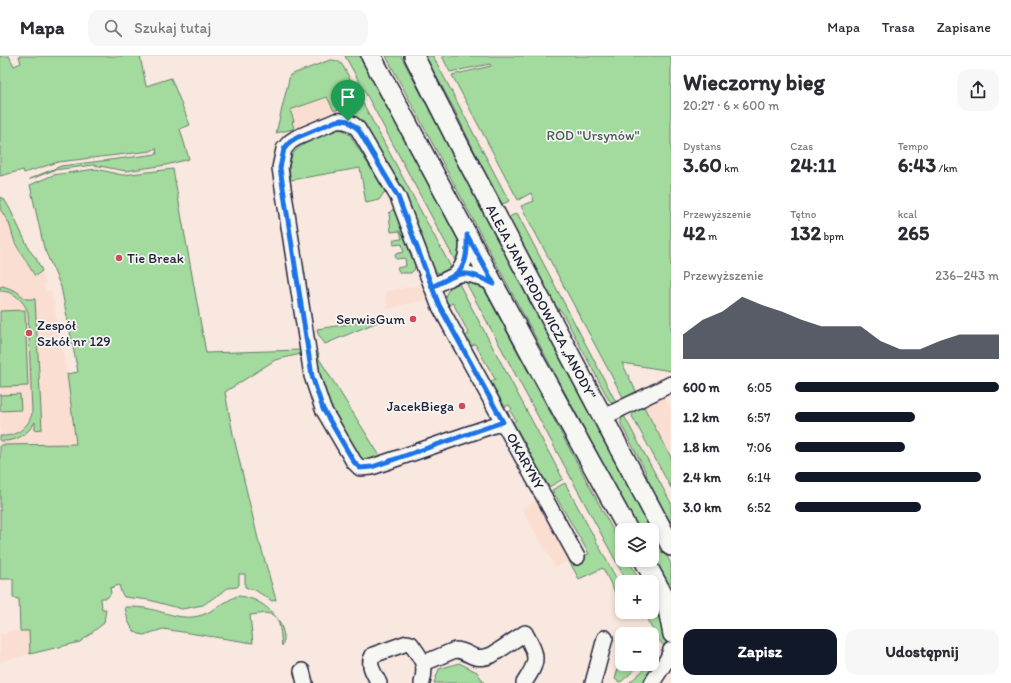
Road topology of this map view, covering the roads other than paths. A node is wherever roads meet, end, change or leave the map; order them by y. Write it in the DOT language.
graph roads {
  1 [pos="371,56"];
  2 [pos="414,56"];
  3 [pos="467,235"];
  4 [pos="457,274"];
  5 [pos="494,284"];
  6 [pos="432,287"];
  7 [pos="671,384"];
  8 [pos="602,418"];
  9 [pos="503,422"];
  10 [pos="624,523"];
  11 [pos="671,546"];
  12 [pos="577,557"];
  13 [pos="648,567"];
  14 [pos="667,603"];
  15 [pos="671,634"];
  16 [pos="606,638"];
  17 [pos="670,654"];
  18 [pos="424,663"];
  19 [pos="671,674"];
  20 [pos="653,682"];
  21 [pos="379,683"];
  22 [pos="422,683"];
  23 [pos="524,683"];
  24 [pos="593,683"];
  1 -- 3 [label="main road"];
  2 -- 8 [label="main road, ALEJA JANA RODOWICZA „ANODY”"];
  3 -- 4 [label="street"];
  3 -- 5 [label="main road"];
  4 -- 5 [label="street"];
  4 -- 6 [label="street"];
  5 -- 10 [label="main road"];
  6 -- 9 [label="street, OKARYNY"];
  6 -- 9 [label="street, OKARYNY"];
  7 -- 8 [label="street"];
  8 -- 11 [label="main road, ALEJA JANA RODOWICZA „ANODY”"];
  9 -- 12 [label="street, OKARYNY"];
  13 -- 14 [label="main road"];
  14 -- 15 [label="street"];
  16 -- 24 [label="street"];
  17 -- 20 [label="street"];
  18 -- 21 [label="street"];
  18 -- 22 [label="street"];
  18 -- 23 [label="street"];
  19 -- 20 [label="street"];
}
